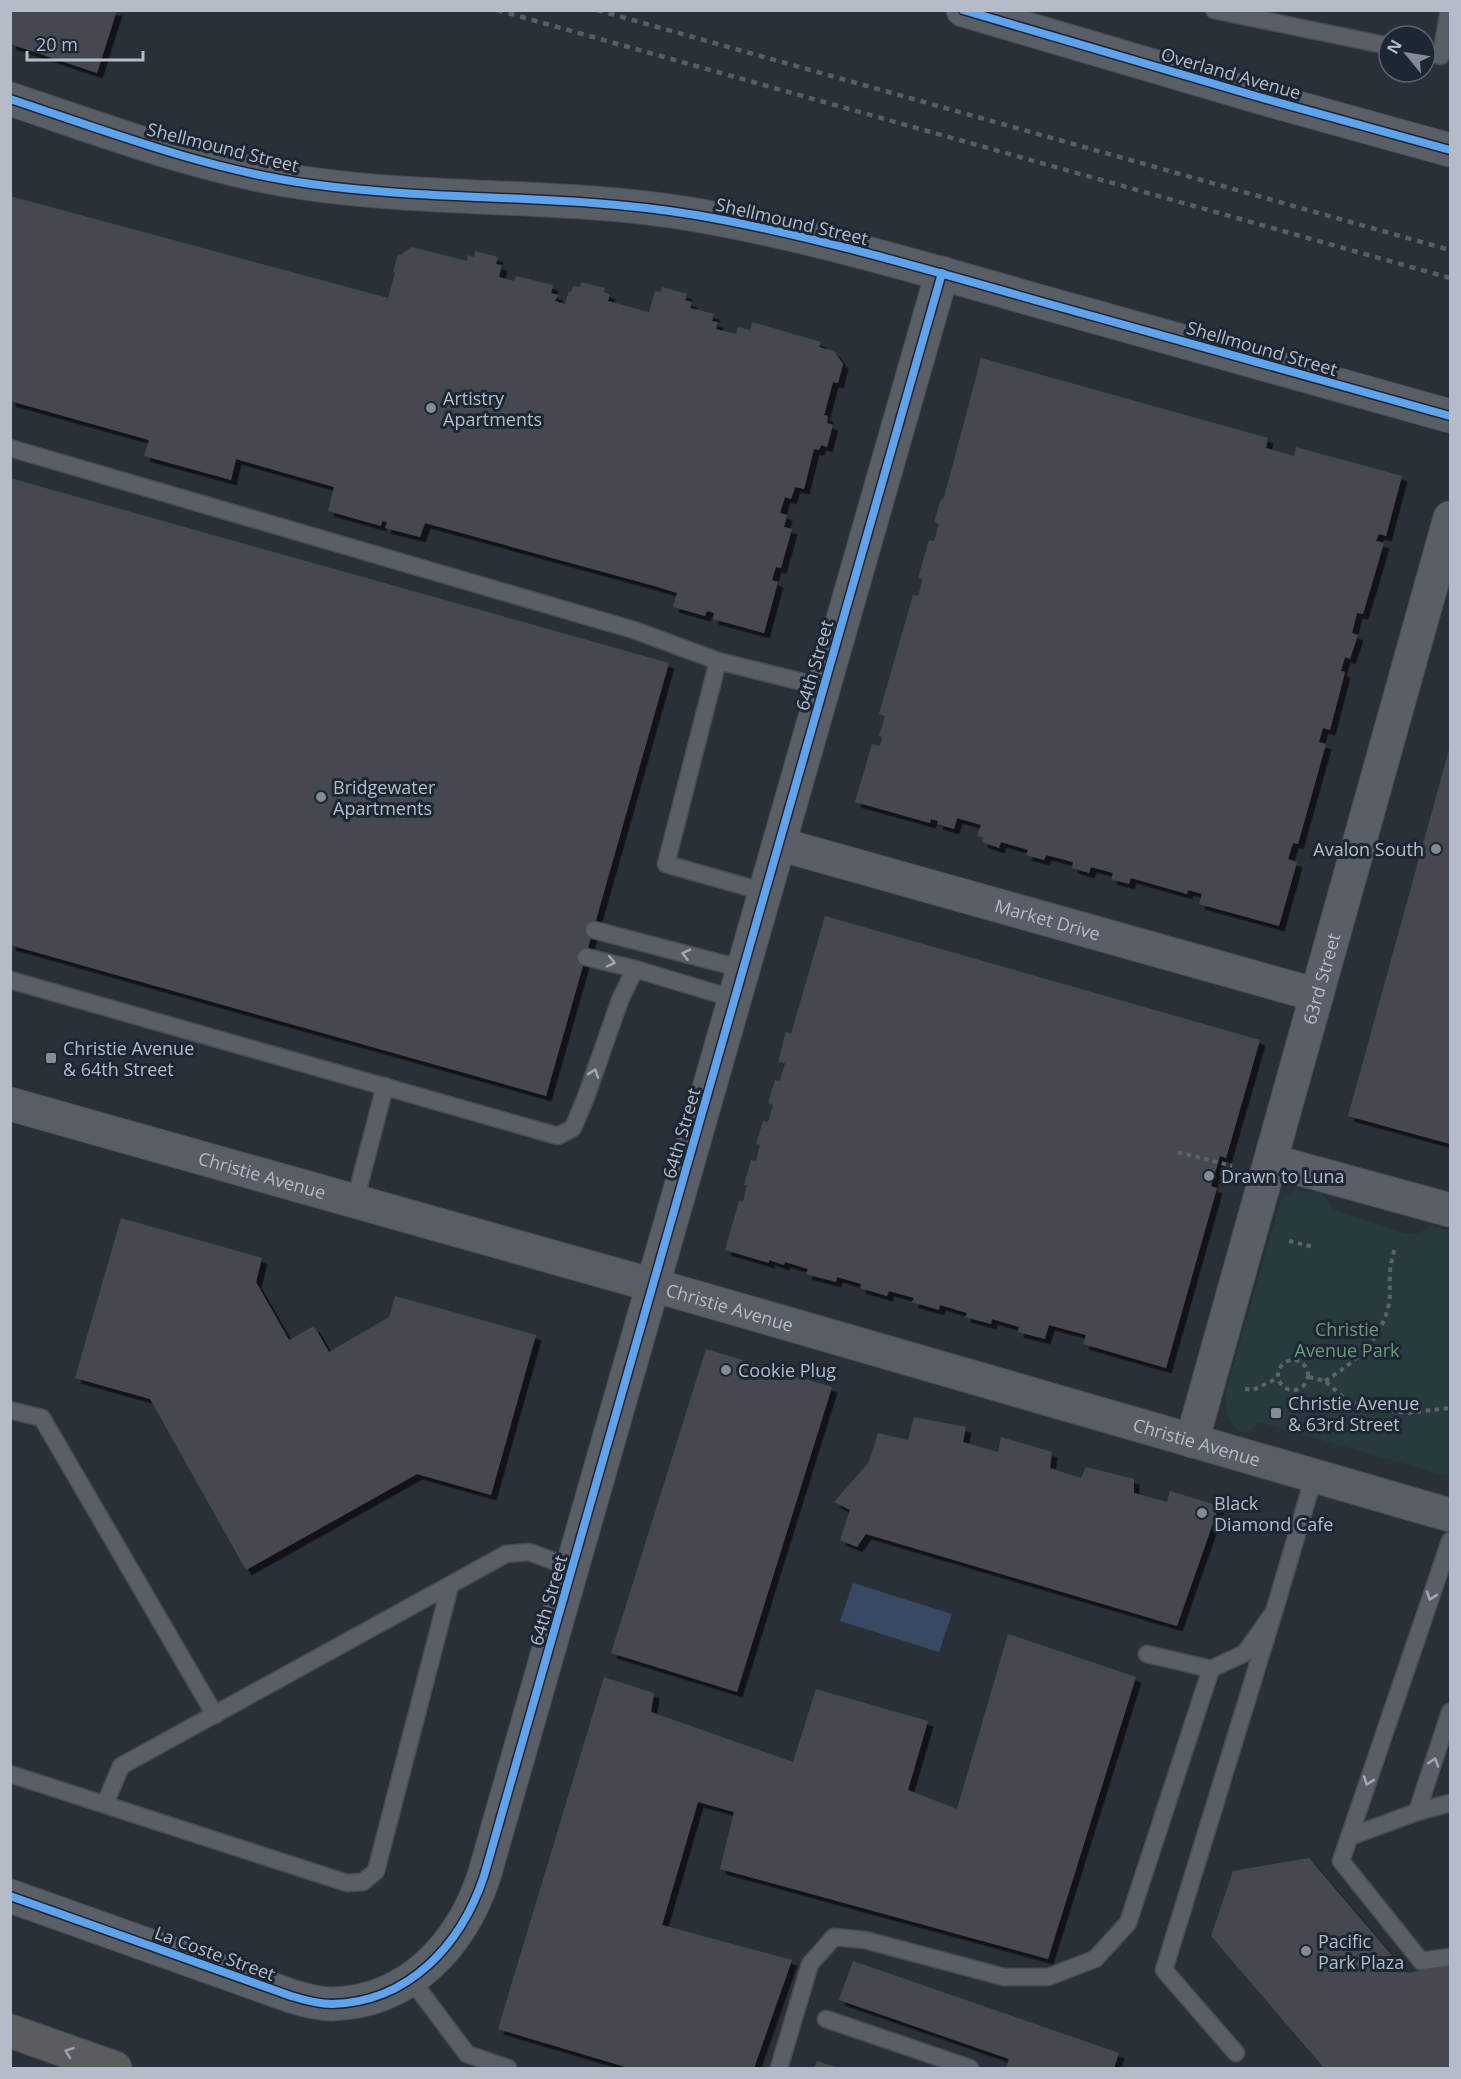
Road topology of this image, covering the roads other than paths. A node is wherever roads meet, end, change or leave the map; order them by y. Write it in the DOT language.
graph roads {
  1 [pos="963,10"];
  2 [pos="1214,10"];
  3 [pos="1449,10"];
  4 [pos="1005,17"];
  5 [pos="1377,44"];
  6 [pos="1437,55"];
  7 [pos="10,99"];
  8 [pos="1450,150"];
  9 [pos="942,273"];
  10 [pos="1450,416"];
  11 [pos="10,448"];
  12 [pos="1450,518"];
  13 [pos="718,662"];
  14 [pos="823,687"];
  15 [pos="779,844"];
  16 [pos="765,892"];
  17 [pos="594,930"];
  18 [pos="586,957"];
  19 [pos="635,969"];
  20 [pos="10,980"];
  21 [pos="739,984"];
  22 [pos="1317,995"];
  23 [pos="385,1086"];
  24 [pos="10,1104"];
  25 [pos="1271,1161"];
  26 [pos="355,1201"];
  27 [pos="1450,1210"];
  28 [pos="653,1285"];
  29 [pos="10,1410"];
  30 [pos="1192,1441"];
  31 [pos="1314,1476"];
  32 [pos="1450,1515"];
  33 [pos="1450,1541"];
  34 [pos="573,1568"];
  35 [pos="450,1586"];
  36 [pos="1274,1612"];
  37 [pos="1147,1654"];
  38 [pos="1210,1668"];
  39 [pos="1450,1712"];
  40 [pos="215,1715"];
  41 [pos="10,1774"];
  42 [pos="1450,1803"];
  43 [pos="105,1804"];
  44 [pos="1417,1812"];
  45 [pos="1349,1837"];
  46 [pos="10,1896"];
  47 [pos="1450,1956"];
  48 [pos="410,1978"];
  49 [pos="826,2019"];
  50 [pos="10,2031"];
  51 [pos="1236,2053"];
  52 [pos="115,2068"];
  53 [pos="508,2068"];
  54 [pos="778,2068"];
  55 [pos="970,2068"];
  1 -- 4 [label="street, Overland Avenue"];
  2 -- 5 [label="lane"];
  3 -- 6 [label="lane"];
  4 -- 8 [label="street, Overland Avenue"];
  7 -- 9 [label="street, Shellmound Street"];
  9 -- 10 [label="street, Shellmound Street"];
  9 -- 14 [label="street, 64th Street"];
  11 -- 13 [label="lane"];
  12 -- 22 [label="street, 63rd Street"];
  13 -- 14 [label="lane"];
  13 -- 16 [label="lane"];
  14 -- 15 [label="street, 64th Street"];
  15 -- 16 [label="street, 64th Street"];
  15 -- 22 [label="street, Market Drive"];
  16 -- 21 [label="street, 64th Street"];
  21 -- 17 [label="lane, one-way"];
  18 -- 19 [label="lane, one-way"];
  19 -- 21 [label="lane"];
  23 -- 19 [label="lane, one-way"];
  20 -- 23 [label="lane"];
  21 -- 28 [label="street, 64th Street"];
  22 -- 25 [label="street, 63rd Street"];
  23 -- 26 [label="lane"];
  24 -- 26 [label="street, Christie Avenue"];
  25 -- 27 [label="street"];
  25 -- 30 [label="street, 63rd Street"];
  26 -- 28 [label="street, Christie Avenue"];
  28 -- 30 [label="street, Christie Avenue"];
  28 -- 34 [label="street, 64th Street"];
  29 -- 40 [label="lane"];
  30 -- 31 [label="street, Christie Avenue"];
  31 -- 32 [label="street, Christie Avenue"];
  31 -- 36 [label="lane"];
  33 -- 45 [label="lane, one-way"];
  34 -- 35 [label="lane"];
  34 -- 48 [label="street, 64th Street"];
  35 -- 40 [label="lane"];
  35 -- 43 [label="lane"];
  36 -- 38 [label="lane"];
  36 -- 51 [label="lane"];
  37 -- 38 [label="lane"];
  38 -- 54 [label="lane"];
  44 -- 39 [label="lane, one-way"];
  40 -- 43 [label="lane"];
  41 -- 43 [label="lane"];
  42 -- 44 [label="lane"];
  44 -- 45 [label="lane"];
  45 -- 47 [label="lane"];
  46 -- 48 [label="street, La Coste Street"];
  48 -- 53 [label="lane"];
  49 -- 55 [label="lane"];
  52 -- 50 [label="highway, one-way"];
}
